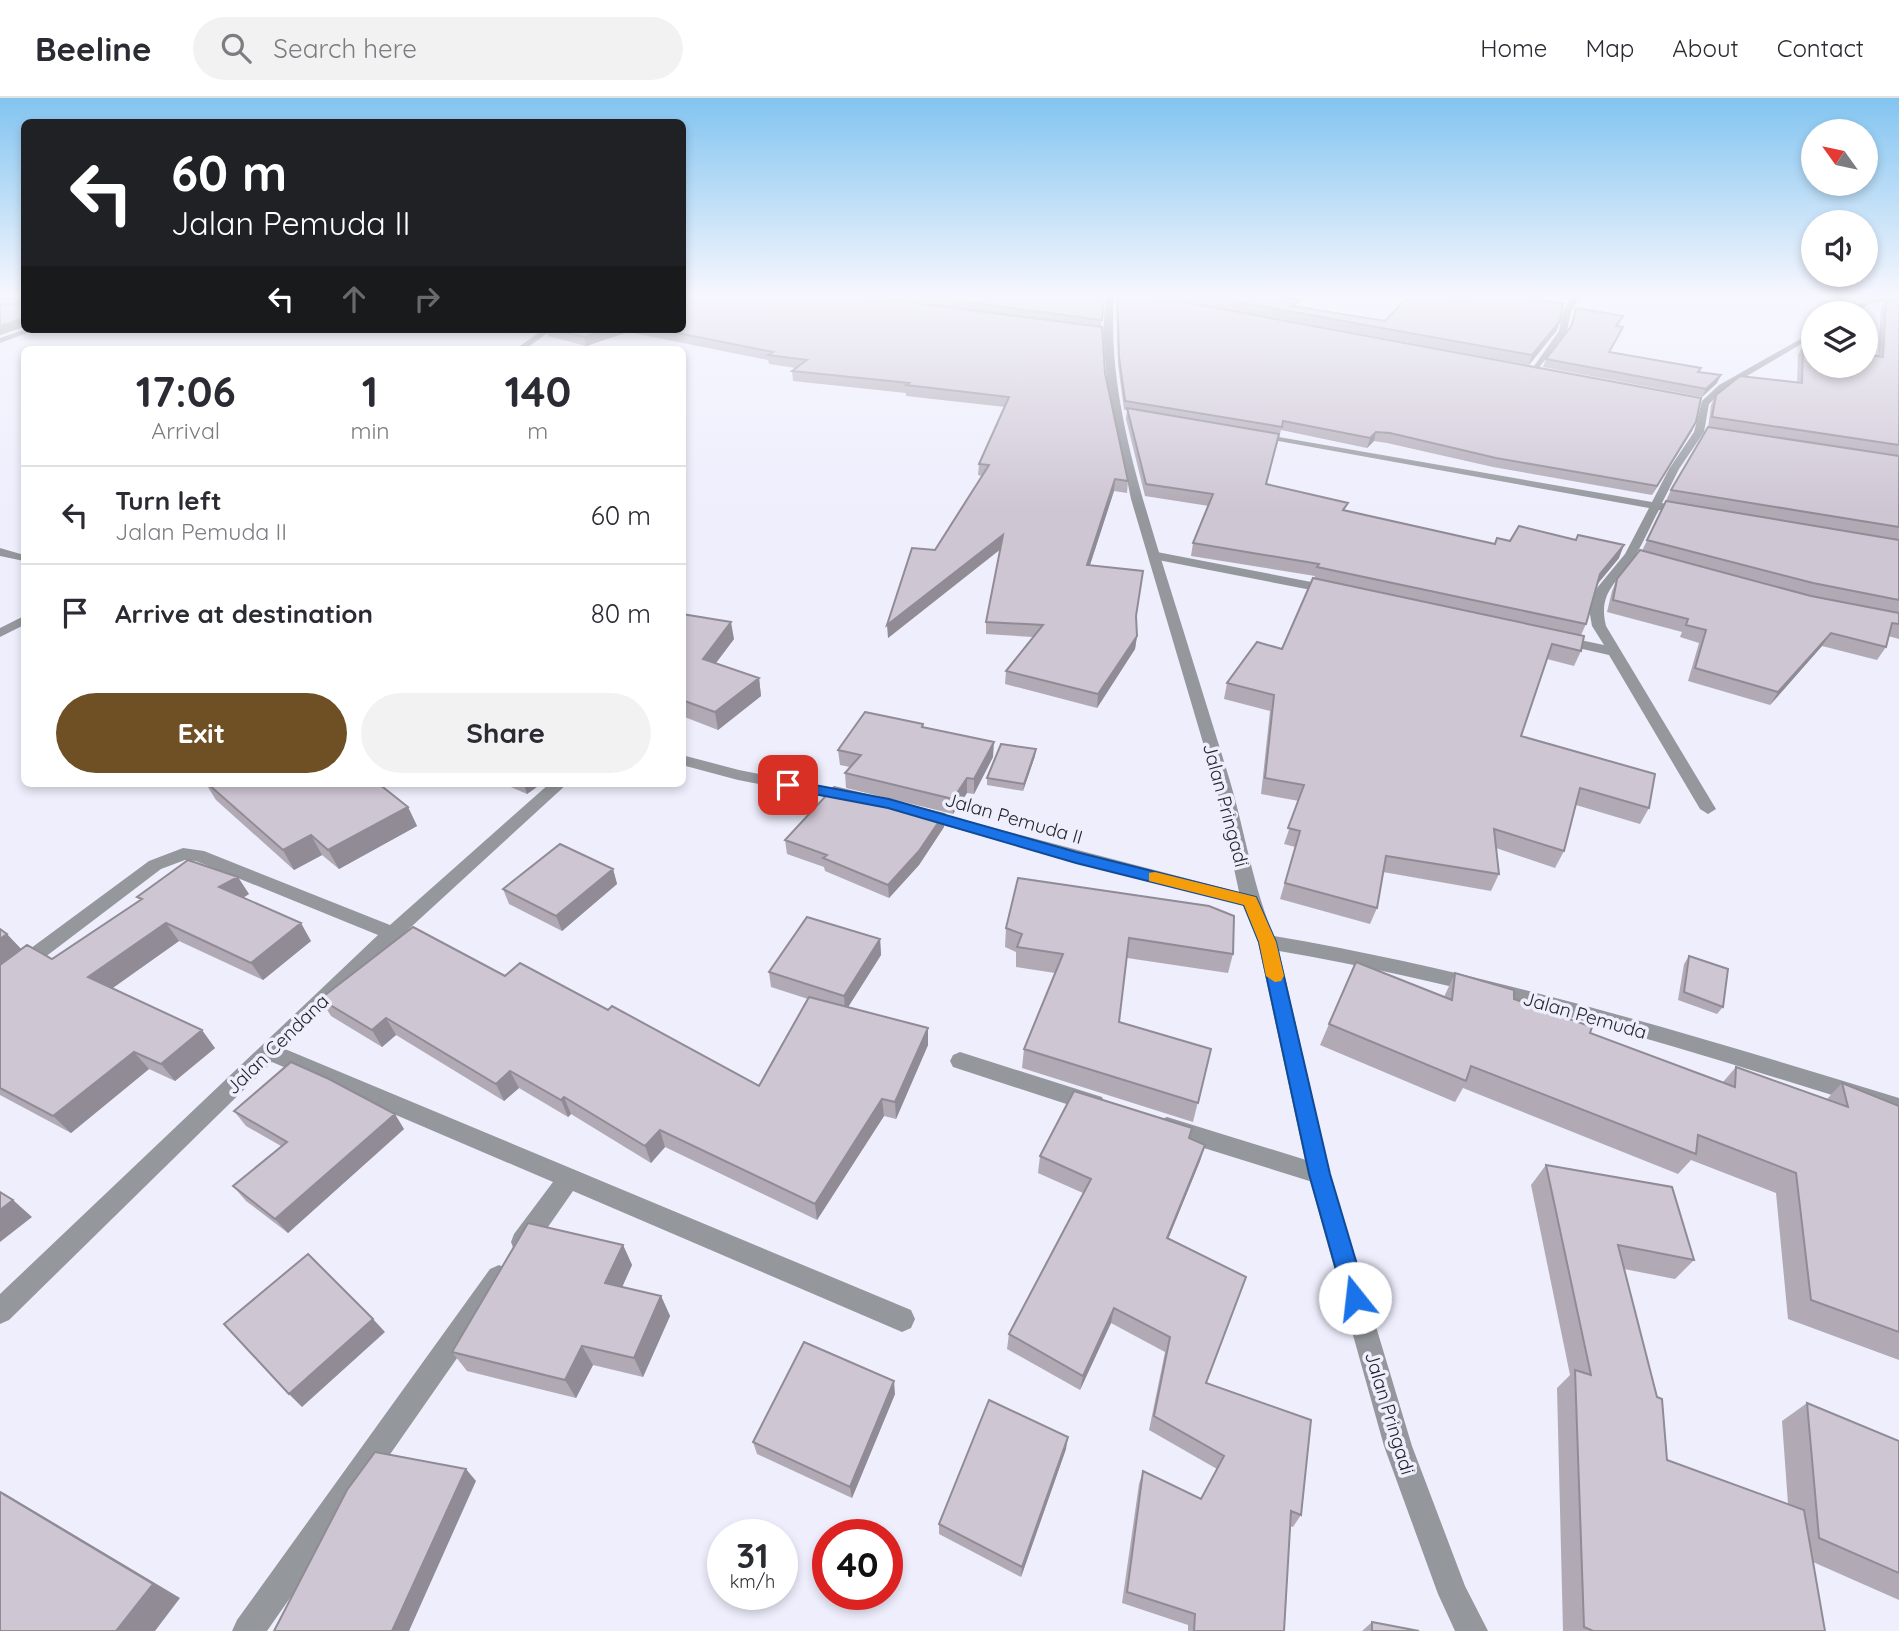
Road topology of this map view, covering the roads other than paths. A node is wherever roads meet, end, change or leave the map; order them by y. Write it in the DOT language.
graph roads {
  1 [pos="1107,366"];
  2 [pos="1537,366"];
  3 [pos="1759,366"];
  4 [pos="1519,369"];
  5 [pos="1532,372"];
  6 [pos="1545,374"];
  7 [pos="1692,401"];
  8 [pos="1705,403"];
  9 [pos="1699,432"];
  10 [pos="1712,434"];
  11 [pos="1249,435"];
  12 [pos="1655,506"];
  13 [pos="1695,513"];
  14 [pos="0,552"];
  15 [pos="1157,556"];
  16 [pos="21,557"];
  17 [pos="1340,591"];
  18 [pos="21,622"];
  19 [pos="0,633"];
  20 [pos="1550,638"];
  21 [pos="1615,652"];
  22 [pos="686,761"];
  23 [pos="556,787"];
  24 [pos="862,799"];
  25 [pos="902,808"];
  26 [pos="1708,809"];
  27 [pos="1250,901"];
  28 [pos="392,933"];
  29 [pos="1267,942"];
  30 [pos="0,981"];
  31 [pos="269,1051"];
  32 [pos="960,1061"];
  33 [pos="1899,1107"];
  34 [pos="1110,1109"];
  35 [pos="1149,1121"];
  36 [pos="1319,1174"];
  37 [pos="569,1178"];
  38 [pos="0,1311"];
  39 [pos="902,1319"];
  40 [pos="248,1631"];
  41 [pos="1472,1631"];
  1 -- 15 [label="street, Jalan Pringadi"];
  2 -- 5 [label="street"];
  3 -- 8 [label="street"];
  4 -- 5 [label="street"];
  5 -- 6 [label="street"];
  7 -- 8 [label="street"];
  8 -- 9 [label="street"];
  9 -- 10 [label="street"];
  9 -- 12 [label="street"];
  11 -- 12 [label="street"];
  12 -- 13 [label="street"];
  12 -- 21 [label="street"];
  14 -- 16 [label="street"];
  15 -- 17 [label="street"];
  15 -- 27 [label="street, Jalan Pringadi"];
  18 -- 19 [label="street"];
  20 -- 21 [label="street"];
  21 -- 26 [label="street"];
  22 -- 24 [label="street"];
  23 -- 28 [label="street, Jalan Cendana"];
  25 -- 27 [label="street, Jalan Pemuda II"];
  27 -- 29 [label="street, Jalan Pringadi"];
  28 -- 30 [label="street"];
  28 -- 31 [label="street, Jalan Cendana"];
  29 -- 33 [label="street, Jalan Pemuda"];
  29 -- 36 [label="street, Jalan Pringadi"];
  31 -- 37 [label="street"];
  31 -- 38 [label="street, Jalan Cendana"];
  32 -- 34 [label="street"];
  35 -- 36 [label="street"];
  36 -- 41 [label="street, Jalan Pringadi"];
  37 -- 39 [label="street"];
  37 -- 40 [label="street"];
}
